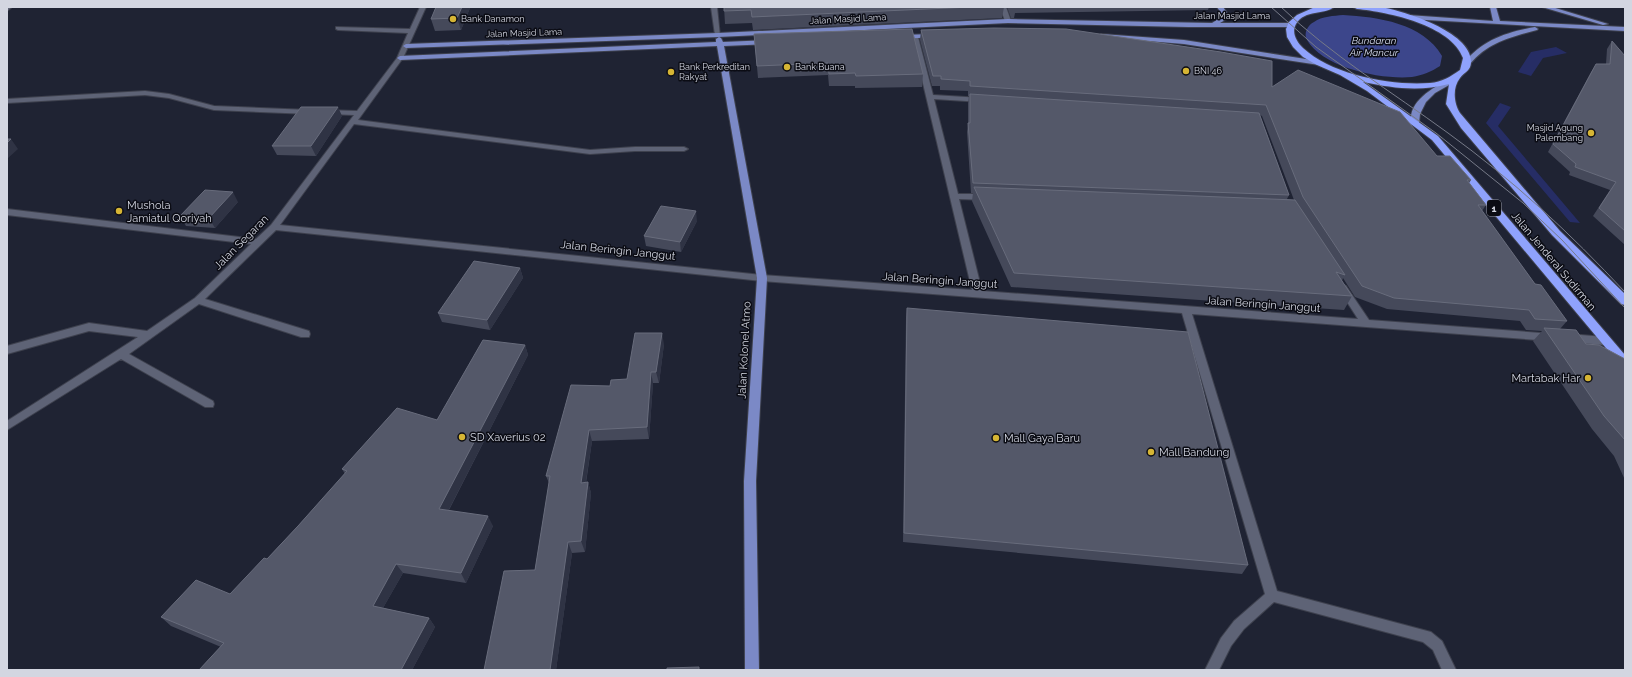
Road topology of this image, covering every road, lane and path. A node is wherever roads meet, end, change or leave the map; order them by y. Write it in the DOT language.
graph roads {
  1 [pos="423,7"];
  2 [pos="714,7"];
  3 [pos="1003,7"];
  4 [pos="1220,7"];
  5 [pos="1300,7"];
  6 [pos="1330,7"];
  7 [pos="1357,7"];
  8 [pos="1385,7"];
  9 [pos="1493,7"];
  10 [pos="1545,7"];
  11 [pos="1297,17"];
  12 [pos="1408,17"];
  13 [pos="1008,21"];
  14 [pos="1497,23"];
  15 [pos="1160,24"];
  16 [pos="1209,25"];
  17 [pos="1290,25"];
  18 [pos="1560,26"];
  19 [pos="338,28"];
  20 [pos="1625,29"];
  21 [pos="413,31"];
  22 [pos="718,35"];
  23 [pos="938,36"];
  24 [pos="1093,36"];
  25 [pos="915,37"];
  26 [pos="891,38"];
  27 [pos="604,39"];
  28 [pos="1165,40"];
  29 [pos="524,42"];
  30 [pos="774,42"];
  31 [pos="720,44"];
  32 [pos="406,46"];
  33 [pos="605,49"];
  34 [pos="520,53"];
  35 [pos="400,58"];
  36 [pos="1319,63"];
  37 [pos="1468,63"];
  38 [pos="1344,74"];
  39 [pos="1455,79"];
  40 [pos="930,97"];
  41 [pos="993,101"];
  42 [pos="7,102"];
  43 [pos="360,113"];
  44 [pos="354,122"];
  45 [pos="1415,123"];
  46 [pos="684,149"];
  47 [pos="954,196"];
  48 [pos="993,198"];
  49 [pos="7,212"];
  50 [pos="274,227"];
  51 [pos="259,242"];
  52 [pos="762,278"];
  53 [pos="1340,283"];
  54 [pos="978,294"];
  55 [pos="198,300"];
  56 [pos="1625,301"];
  57 [pos="1186,310"];
  58 [pos="1366,323"];
  59 [pos="306,334"];
  60 [pos="149,335"];
  61 [pos="1605,341"];
  62 [pos="7,350"];
  63 [pos="121,354"];
  64 [pos="1625,363"];
  65 [pos="209,404"];
  66 [pos="7,426"];
  67 [pos="1272,596"];
  68 [pos="752,670"];
  69 [pos="1212,670"];
  70 [pos="1449,670"];
  1 -- 21 [label="street, Jalan Segaran"];
  2 -- 22 [label="street"];
  3 -- 13 [label="street"];
  4 -- 16 [label="main road"];
  5 -- 11 [label="highway"];
  6 -- 11 [label="highway"];
  7 -- 12 [label="highway"];
  8 -- 12 [label="highway"];
  9 -- 14 [label="main road"];
  10 -- 20 [label="main road"];
  11 -- 17 [label="highway"];
  12 -- 14 [label="main road"];
  12 -- 37 [label="highway"];
  13 -- 15 [label="main road, Jalan Masjid Lama"];
  13 -- 22 [label="main road, Jalan Masjid Lama"];
  14 -- 18 [label="main road"];
  15 -- 16 [label="main road, Jalan Masjid Lama"];
  15 -- 28 [label="main road"];
  16 -- 17 [label="main road, Jalan Masjid Lama"];
  17 -- 36 [label="highway, Jalan Jenderal Sudirman / 1"];
  18 -- 20 [label="main road"];
  18 -- 37 [label="main road"];
  19 -- 21 [label="street"];
  21 -- 32 [label="street, Jalan Segaran"];
  22 -- 27 [label="main road, Jalan Masjid Lama"];
  22 -- 31 [label="main road, Jalan Kolonel Atmo"];
  23 -- 25 [label="main road"];
  24 -- 28 [label="main road"];
  25 -- 26 [label="main road"];
  25 -- 40 [label="street"];
  27 -- 29 [label="main road, Jalan Masjid Lama"];
  27 -- 33 [label="main road"];
  28 -- 36 [label="main road"];
  29 -- 32 [label="main road, Jalan Masjid Lama"];
  29 -- 34 [label="main road"];
  30 -- 31 [label="main road"];
  31 -- 33 [label="main road"];
  31 -- 52 [label="main road, Jalan Kolonel Atmo"];
  32 -- 35 [label="street, Jalan Segaran"];
  33 -- 34 [label="main road"];
  34 -- 35 [label="main road"];
  35 -- 43 [label="street, Jalan Segaran"];
  36 -- 38 [label="highway, Jalan Jenderal Sudirman / 1"];
  37 -- 39 [label="highway, Jalan Jenderal Sudirman"];
  38 -- 39 [label="highway, Jalan Jenderal Sudirman / 1"];
  38 -- 45 [label="highway, Jalan Jenderal Sudirman / 1"];
  39 -- 45 [label="main road, Jalan Jenderal Sudirman"];
  39 -- 56 [label="highway, Jalan Jenderal Sudirman"];
  40 -- 41 [label="street"];
  40 -- 47 [label="street"];
  42 -- 43 [label="street"];
  43 -- 44 [label="street, Jalan Segaran"];
  44 -- 46 [label="street"];
  44 -- 50 [label="street, Jalan Segaran"];
  45 -- 61 [label="highway, Jalan Jenderal Sudirman / 1"];
  47 -- 48 [label="street"];
  47 -- 54 [label="street"];
  49 -- 51 [label="street"];
  50 -- 51 [label="street, Jalan Segaran"];
  50 -- 52 [label="street, Jalan Beringin Janggut"];
  51 -- 55 [label="street, Jalan Segaran"];
  52 -- 54 [label="street, Jalan Beringin Janggut"];
  52 -- 68 [label="main road, Jalan Kolonel Atmo"];
  53 -- 58 [label="street"];
  54 -- 57 [label="street, Jalan Beringin Janggut"];
  55 -- 59 [label="street"];
  55 -- 60 [label="street, Jalan Segaran"];
  57 -- 58 [label="street, Jalan Beringin Janggut"];
  57 -- 67 [label="street"];
  58 -- 61 [label="street, Jalan Beringin Janggut"];
  60 -- 62 [label="street"];
  60 -- 63 [label="street, Jalan Segaran"];
  61 -- 64 [label="highway, Jalan Jenderal Sudirman / 1"];
  63 -- 65 [label="street"];
  63 -- 66 [label="street, Jalan Segaran"];
  67 -- 69 [label="street"];
  67 -- 70 [label="street"];
}
